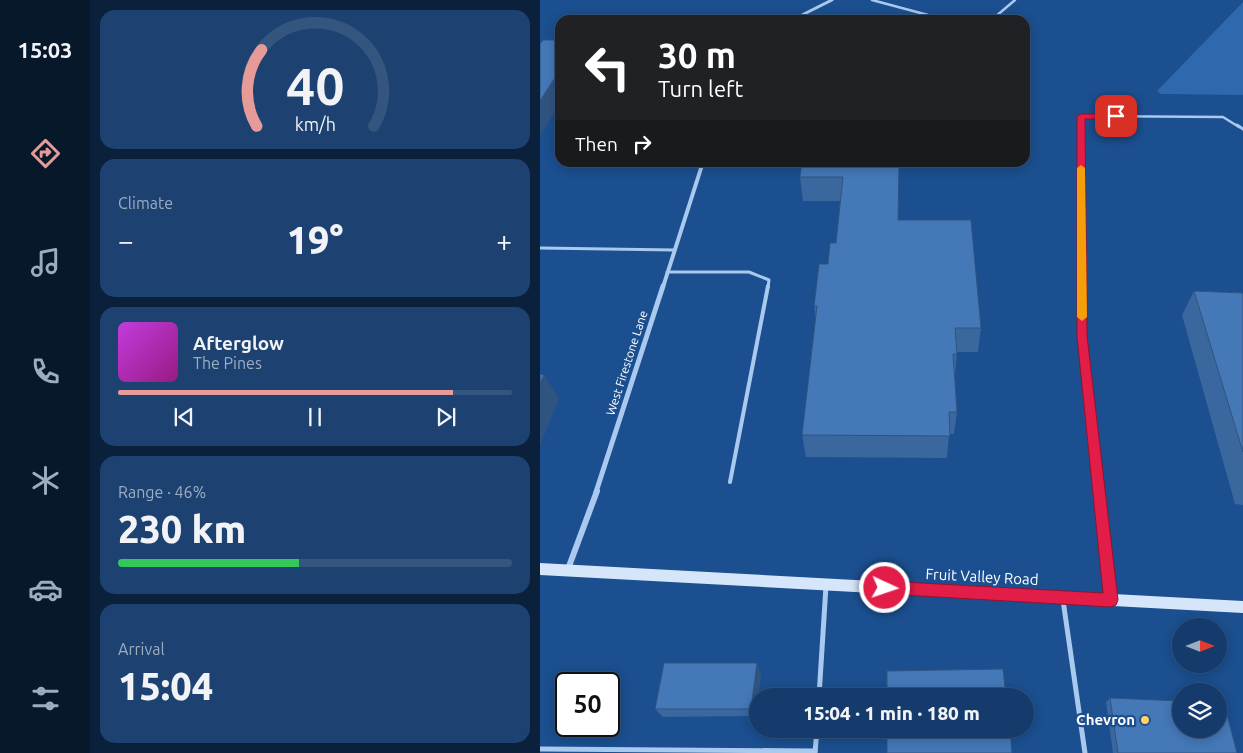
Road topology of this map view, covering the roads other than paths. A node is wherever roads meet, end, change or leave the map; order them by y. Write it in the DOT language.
graph roads {
  1 [pos="832,0"];
  2 [pos="872,0"];
  3 [pos="1014,0"];
  4 [pos="802,15"];
  5 [pos="928,15"];
  6 [pos="996,15"];
  7 [pos="1243,129"];
  8 [pos="701,167"];
  9 [pos="540,248"];
  10 [pos="674,250"];
  11 [pos="667,272"];
  12 [pos="730,482"];
  13 [pos="540,569"];
  14 [pos="568,570"];
  15 [pos="826,584"];
  16 [pos="1062,598"];
  17 [pos="1111,600"];
  18 [pos="1243,607"];
  19 [pos="820,688"];
  20 [pos="816,738"];
  21 [pos="540,749"];
  22 [pos="815,752"];
  23 [pos="1085,753"];
  1 -- 4 [label="street"];
  2 -- 5 [label="lane"];
  3 -- 6 [label="lane"];
  7 -- 17 [label="lane"];
  8 -- 10 [label="street, West Firestone Lane"];
  9 -- 10 [label="lane"];
  10 -- 11 [label="street, West Firestone Lane"];
  11 -- 12 [label="lane"];
  11 -- 14 [label="street, West Firestone Lane"];
  13 -- 14 [label="main road, Fruit Valley Road"];
  14 -- 15 [label="main road, Fruit Valley Road"];
  15 -- 16 [label="main road, Fruit Valley Road"];
  15 -- 19 [label="lane"];
  16 -- 17 [label="main road, Fruit Valley Road"];
  16 -- 23 [label="lane"];
  17 -- 18 [label="main road, Fruit Valley Road"];
  20 -- 22 [label="lane"];
  21 -- 22 [label="lane"];
}
